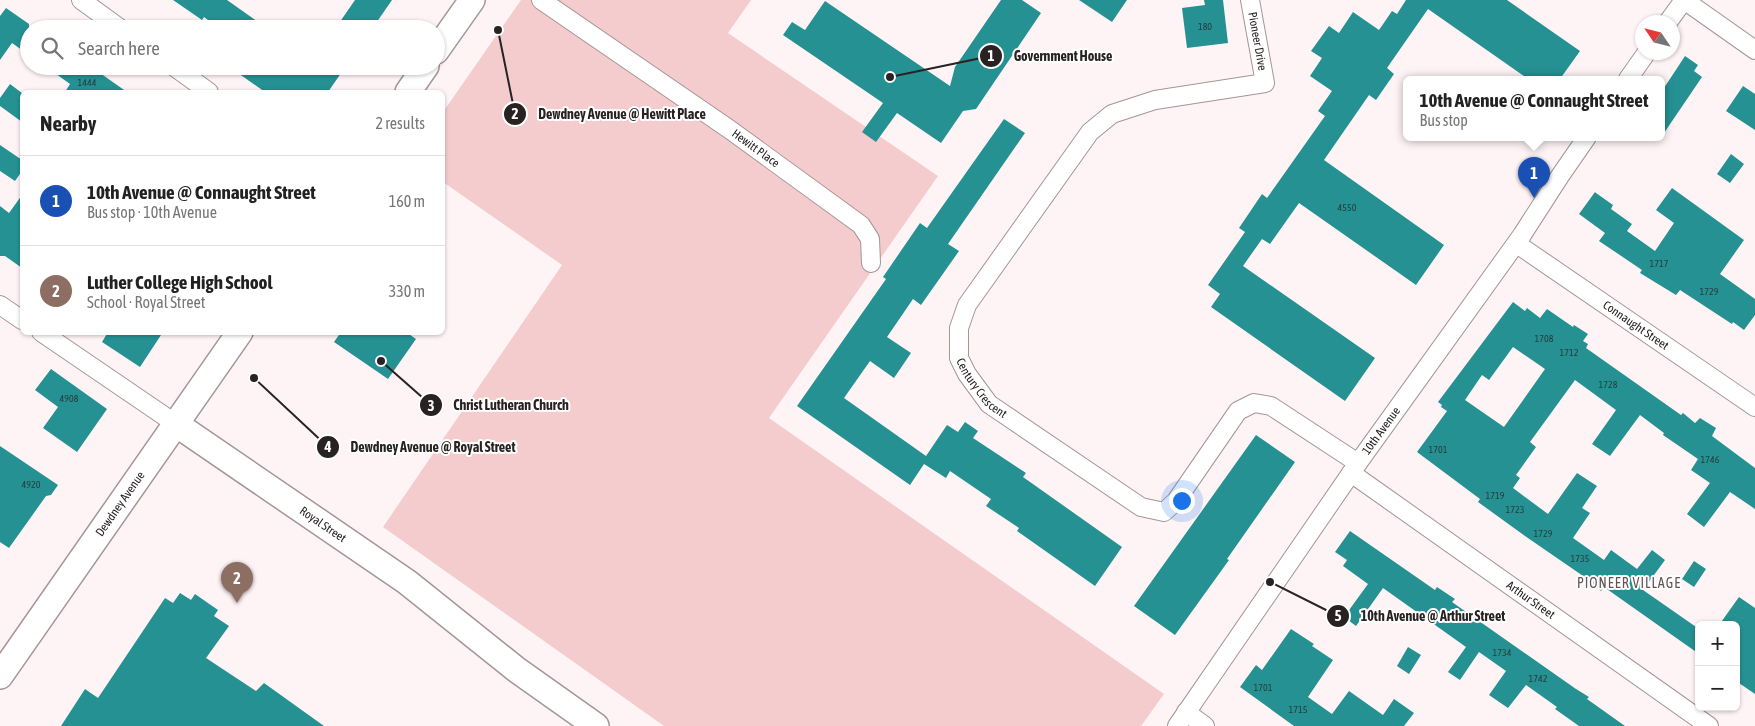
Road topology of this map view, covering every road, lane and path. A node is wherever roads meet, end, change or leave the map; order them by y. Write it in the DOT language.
graph roads {
  1 [pos="81,0"];
  2 [pos="472,0"];
  3 [pos="541,0"];
  4 [pos="1250,0"];
  5 [pos="1684,0"];
  6 [pos="1673,15"];
  7 [pos="109,20"];
  8 [pos="445,39"];
  9 [pos="1755,50"];
  10 [pos="1641,60"];
  11 [pos="185,75"];
  12 [pos="420,75"];
  13 [pos="1630,76"];
  14 [pos="1265,83"];
  15 [pos="206,90"];
  16 [pos="409,90"];
  17 [pos="1585,141"];
  18 [pos="1517,244"];
  19 [pos="871,262"];
  20 [pos="0,305"];
  21 [pos="20,319"];
  22 [pos="44,335"];
  23 [pos="238,335"];
  24 [pos="1755,407"];
  25 [pos="176,424"];
  26 [pos="1355,468"];
  27 [pos="1,673"];
  28 [pos="1182,719"];
  29 [pos="596,726"];
  30 [pos="1205,726"];
  31 [pos="1709,726"];
  1 -- 7 [label="street"];
  2 -- 8 [label="main road"];
  3 -- 19 [label="street, Hewitt Place"];
  4 -- 14 [label="street, Pioneer Drive"];
  5 -- 6 [label="street"];
  5 -- 9 [label="street"];
  10 -- 13 [label="street"];
  11 -- 15 [label="street"];
  12 -- 16 [label="main road"];
  14 -- 26 [label="street, Century Crescent"];
  17 -- 18 [label="street, 10th Avenue"];
  18 -- 24 [label="street, Connaught Street"];
  18 -- 26 [label="street, 10th Avenue"];
  20 -- 21 [label="street"];
  22 -- 25 [label="street, Royal Street"];
  23 -- 25 [label="main road, Dewdney Avenue"];
  25 -- 27 [label="main road, Dewdney Avenue"];
  25 -- 29 [label="main road, Royal Street"];
  26 -- 28 [label="street, 10th Avenue"];
  26 -- 31 [label="street, Arthur Street"];
  28 -- 30 [label="street"];
}
